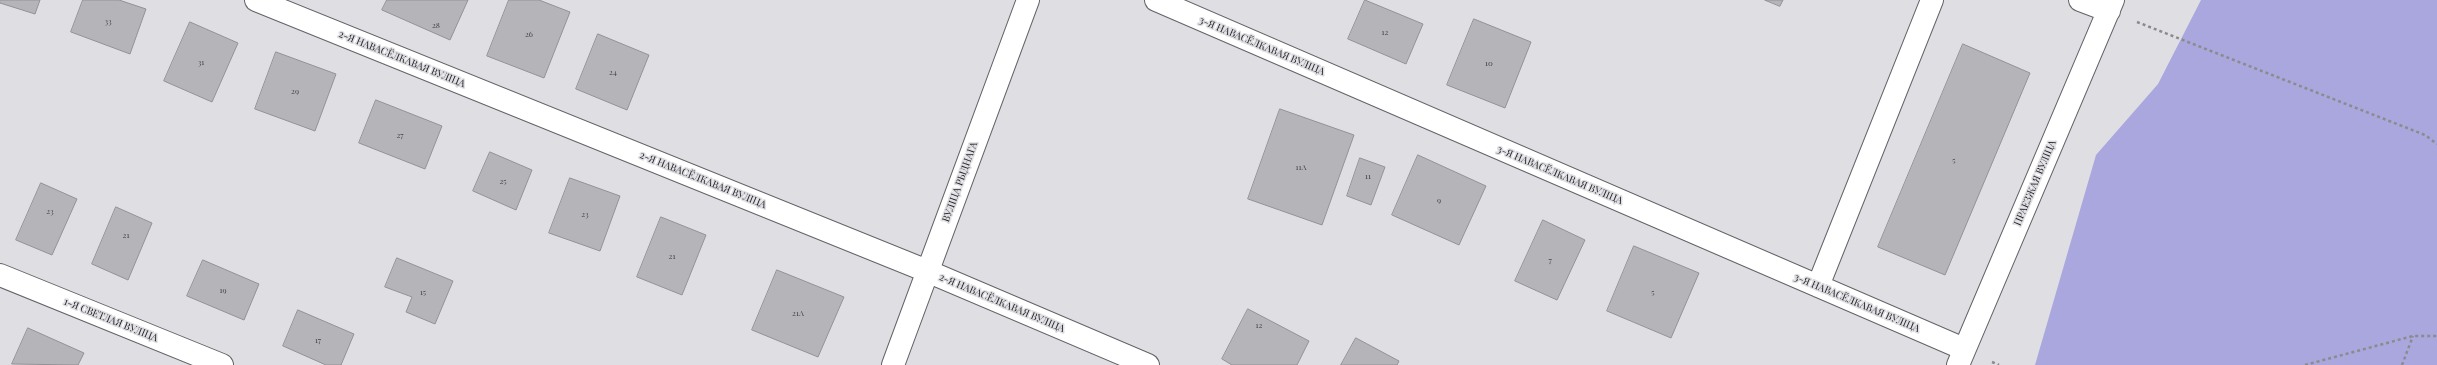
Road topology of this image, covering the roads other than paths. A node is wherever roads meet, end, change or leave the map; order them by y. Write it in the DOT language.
graph roads {
  1 [pos="256,0"];
  2 [pos="1028,0"];
  3 [pos="1156,0"];
  4 [pos="1932,0"];
  5 [pos="2080,0"];
  6 [pos="2111,6"];
  7 [pos="927,271"];
  8 [pos="0,275"];
  9 [pos="1818,286"];
  10 [pos="1961,357"];
  11 [pos="222,365"];
  12 [pos="892,365"];
  13 [pos="1148,365"];
  1 -- 7 [label="street, 2-Я НАВАСЁЛКАВАЯ ВУЛІЦА"];
  2 -- 7 [label="street, ВУЛІЦА РЫДНАГА"];
  3 -- 9 [label="street, 3-Я НАВАСЁЛКАВАЯ ВУЛІЦА"];
  4 -- 9 [label="street"];
  5 -- 6 [label="street"];
  6 -- 10 [label="street, ПРАЕЗЖАЯ ВУЛІЦА"];
  7 -- 12 [label="street, ВУЛІЦА РЫДНАГА"];
  7 -- 13 [label="street, 2-Я НАВАСЁЛКАВАЯ ВУЛІЦА"];
  8 -- 11 [label="street, 1-Я СВЕТЛАЯ ВУЛІЦА"];
  9 -- 10 [label="street, 3-Я НАВАСЁЛКАВАЯ ВУЛІЦА"];
}
